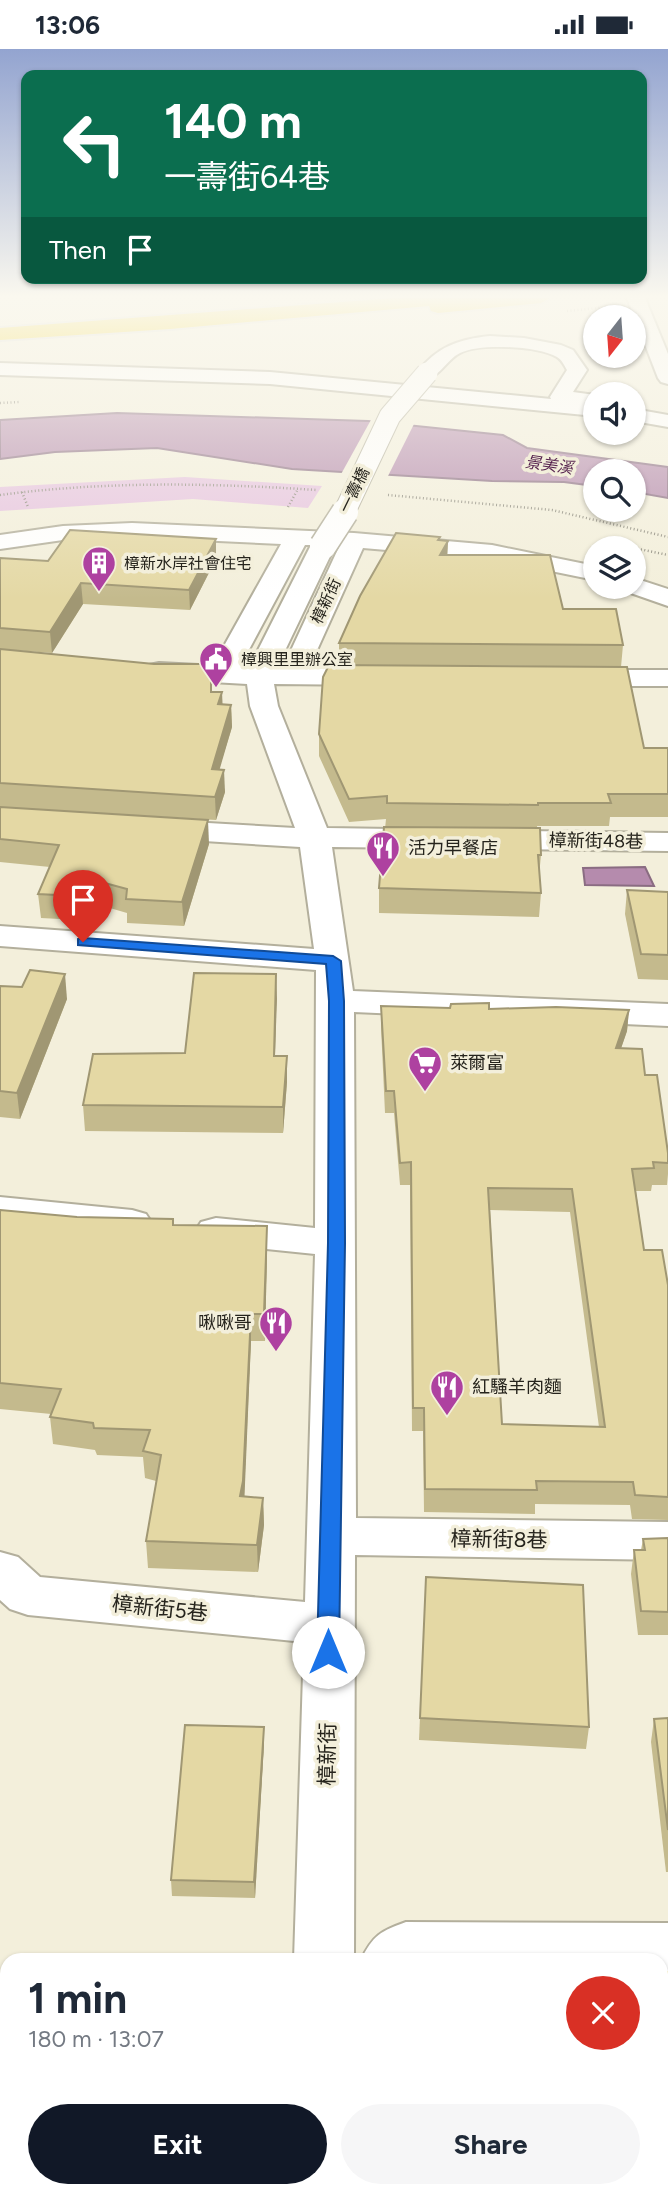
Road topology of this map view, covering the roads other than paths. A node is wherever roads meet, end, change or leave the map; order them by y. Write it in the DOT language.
graph roads {
  1 [pos="405,398"];
  2 [pos="476,398"];
  3 [pos="583,409"];
  4 [pos="646,417"];
  5 [pos="668,421"];
  6 [pos="298,538"];
  7 [pos="354,540"];
  8 [pos="0,542"];
  9 [pos="583,571"];
  10 [pos="646,590"];
  11 [pos="668,598"];
  12 [pos="133,669"];
  13 [pos="259,675"];
  14 [pos="396,677"];
  15 [pos="548,678"];
  16 [pos="668,678"];
  17 [pos="121,827"];
  18 [pos="315,838"];
  19 [pos="668,842"];
  20 [pos="0,936"];
  21 [pos="335,981"];
  22 [pos="666,1024"];
  23 [pos="0,1210"];
  24 [pos="336,1243"];
  25 [pos="329,1536"];
  26 [pos="668,1541"];
  27 [pos="0,1571"];
  28 [pos="328,1624"];
  29 [pos="668,1951"];
  30 [pos="324,1953"];
  31 [pos="401,1953"];
  1 -- 13 [label="street, 一壽橋, bridge"];
  2 -- 3 [label="street"];
  4 -- 5 [label="street"];
  6 -- 7 [label="street"];
  6 -- 8 [label="street"];
  6 -- 13 [label="street"];
  7 -- 9 [label="street"];
  7 -- 13 [label="street, 樟新街"];
  10 -- 11 [label="street"];
  12 -- 13 [label="street"];
  13 -- 14 [label="street"];
  13 -- 18 [label="street"];
  15 -- 16 [label="street"];
  17 -- 18 [label="street, 樟新街48巷"];
  18 -- 19 [label="street, 樟新街48巷"];
  18 -- 21 [label="street, 樟新街"];
  20 -- 21 [label="street"];
  21 -- 22 [label="street"];
  21 -- 24 [label="street, 樟新街"];
  23 -- 24 [label="street"];
  24 -- 25 [label="street, 樟新街"];
  25 -- 26 [label="street, 樟新街8巷"];
  25 -- 28 [label="street, 樟新街"];
  27 -- 28 [label="street, 樟新街5巷"];
  28 -- 30 [label="street, 樟新街"];
  29 -- 31 [label="street"];
}
